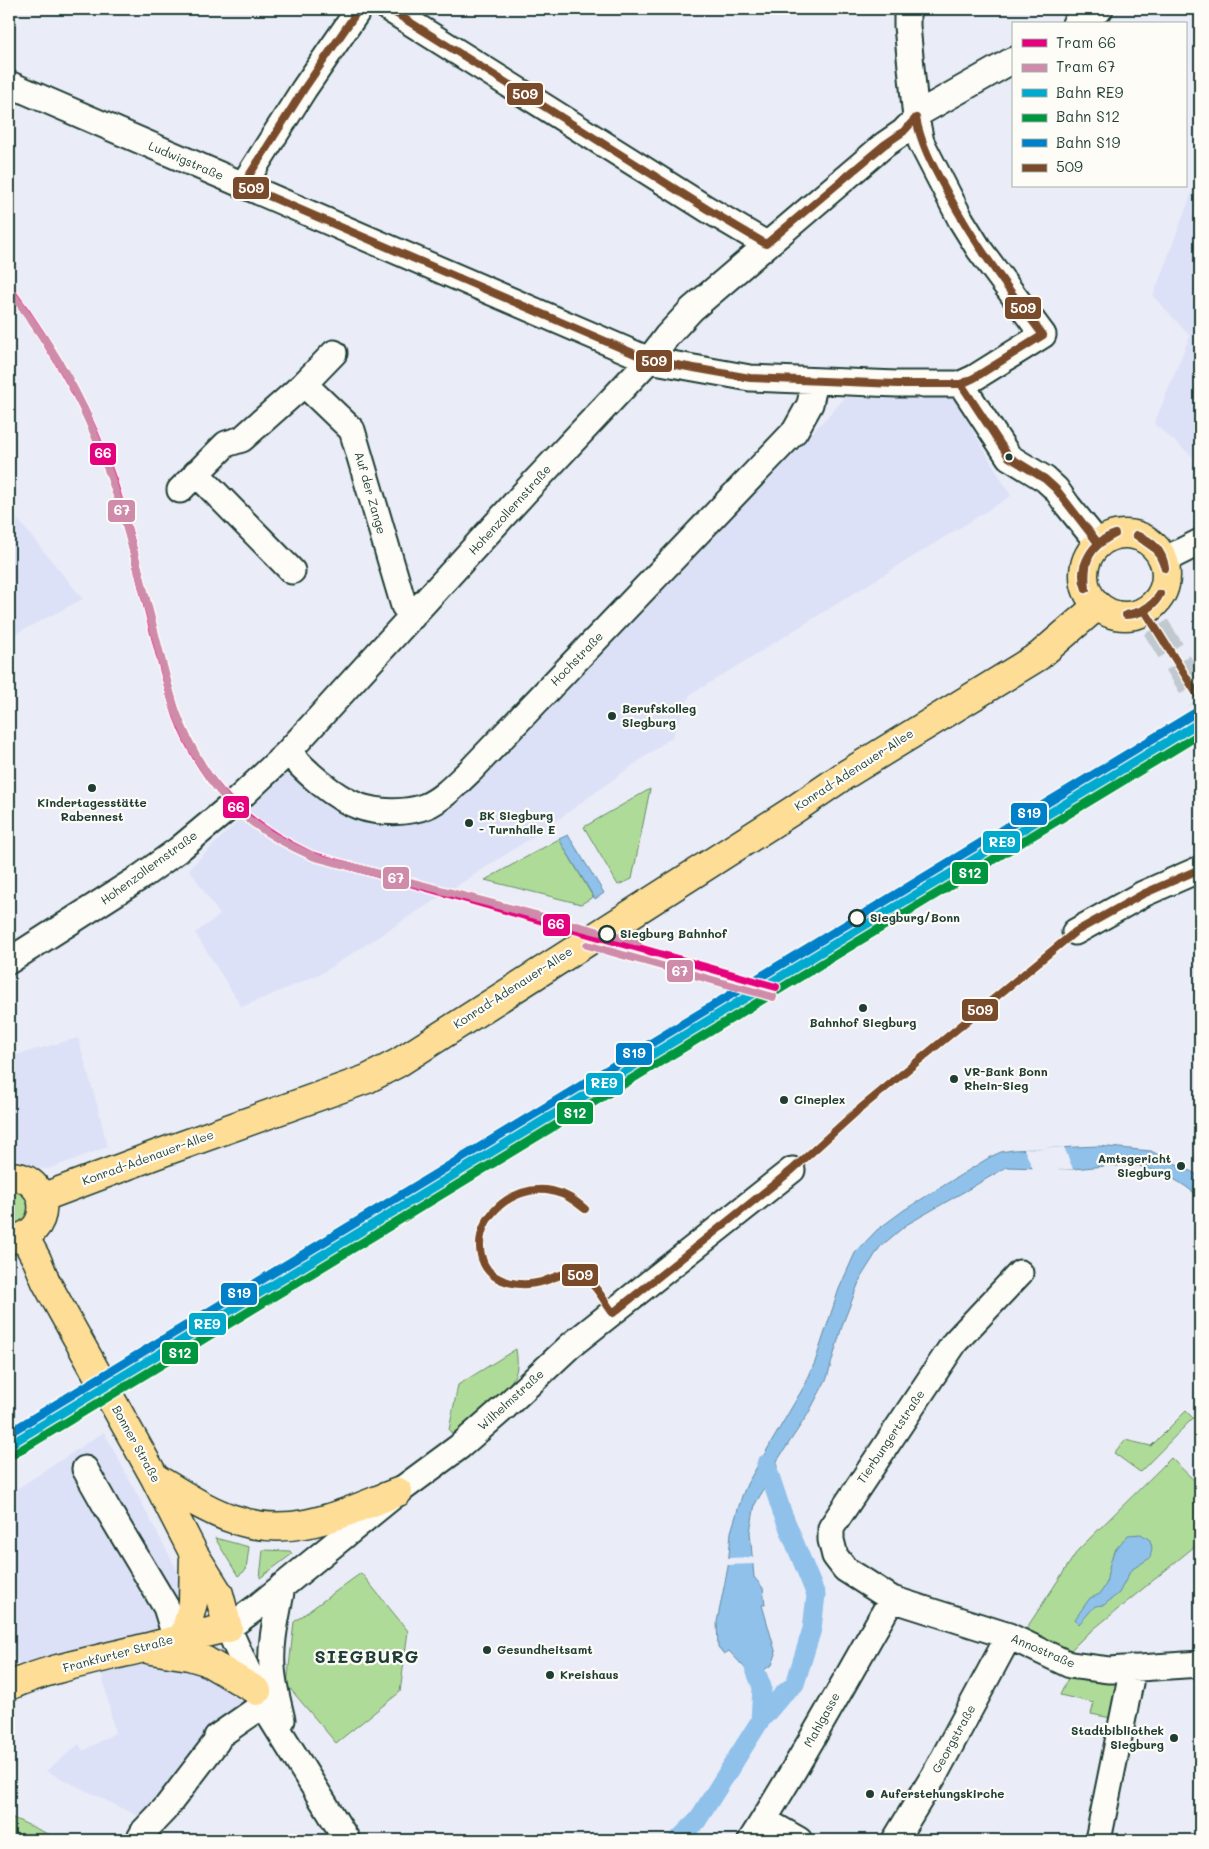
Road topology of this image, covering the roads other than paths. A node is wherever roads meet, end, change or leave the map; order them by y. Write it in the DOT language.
graph roads {
  1 [pos="359,9"];
  2 [pos="389,9"];
  3 [pos="907,9"];
  4 [pos="1100,9"];
  5 [pos="1078,22"];
  6 [pos="1012,61"];
  7 [pos="9,84"];
  8 [pos="916,118"];
  9 [pos="244,185"];
  10 [pos="766,244"];
  11 [pos="334,353"];
  12 [pos="649,360"];
  13 [pos="815,381"];
  14 [pos="304,384"];
  15 [pos="961,384"];
  16 [pos="1200,542"];
  17 [pos="1098,543"];
  18 [pos="1164,560"];
  19 [pos="292,571"];
  20 [pos="1097,606"];
  21 [pos="412,617"];
  22 [pos="288,752"];
  23 [pos="1200,869"];
  24 [pos="1075,932"];
  25 [pos="9,962"];
  26 [pos="792,1170"];
  27 [pos="9,1176"];
  28 [pos="41,1198"];
  29 [pos="16,1237"];
  30 [pos="1020,1273"];
  31 [pos="86,1469"];
  32 [pos="155,1478"];
  33 [pos="398,1492"];
  34 [pos="194,1554"];
  35 [pos="282,1586"];
  36 [pos="892,1599"];
  37 [pos="228,1628"];
  38 [pos="1009,1636"];
  39 [pos="180,1638"];
  40 [pos="142,1648"];
  41 [pos="1200,1664"];
  42 [pos="1133,1668"];
  43 [pos="9,1686"];
  44 [pos="260,1698"];
  45 [pos="289,1747"];
  46 [pos="757,1830"];
  47 [pos="138,1840"];
  48 [pos="346,1840"];
  49 [pos="799,1840"];
  50 [pos="895,1840"];
  51 [pos="1098,1840"];
  1 -- 9 [label="street"];
  2 -- 10 [label="street"];
  3 -- 8 [label="street"];
  4 -- 5 [label="street"];
  6 -- 8 [label="street, Hohenzollernstraße"];
  7 -- 9 [label="street, Ludwigstraße"];
  8 -- 10 [label="street, Hohenzollernstraße"];
  8 -- 15 [label="street, Ludwigstraße"];
  9 -- 12 [label="street, Ludwigstraße"];
  10 -- 12 [label="street, Hohenzollernstraße"];
  11 -- 14 [label="street"];
  12 -- 13 [label="street, Ludwigstraße"];
  12 -- 21 [label="street, Hohenzollernstraße"];
  13 -- 15 [label="street, Ludwigstraße"];
  13 -- 22 [label="street, Hochstraße"];
  14 -- 19 [label="street"];
  14 -- 21 [label="street, Auf der Zange"];
  15 -- 17 [label="street"];
  16 -- 18 [label="street"];
  17 -- 18 [label="main road"];
  17 -- 20 [label="main road"];
  18 -- 20 [label="main road"];
  20 -- 28 [label="main road, Konrad-Adenauer-Allee"];
  21 -- 22 [label="street, Hohenzollernstraße"];
  22 -- 25 [label="street, Hohenzollernstraße"];
  23 -- 24 [label="street"];
  26 -- 33 [label="street, Wilhelmstraße"];
  27 -- 28 [label="main road"];
  28 -- 29 [label="main road"];
  29 -- 32 [label="main road, Bonner Straße"];
  30 -- 36 [label="street, Tierbungertstraße"];
  31 -- 39 [label="street"];
  32 -- 33 [label="main road"];
  32 -- 34 [label="main road, Bonner Straße"];
  33 -- 35 [label="street, Wilhelmstraße"];
  34 -- 37 [label="main road, Bonner Straße"];
  34 -- 39 [label="main road"];
  35 -- 37 [label="street, Wilhelmstraße"];
  35 -- 45 [label="street"];
  36 -- 38 [label="street, Annostraße"];
  36 -- 46 [label="street, Mahlgasse"];
  37 -- 39 [label="main road, Frankfurter Straße"];
  37 -- 44 [label="street"];
  38 -- 42 [label="street, Annostraße"];
  38 -- 50 [label="street, Georgstraße"];
  39 -- 40 [label="main road, Frankfurter Straße"];
  40 -- 43 [label="main road, Frankfurter Straße"];
  40 -- 44 [label="main road"];
  41 -- 42 [label="street, Annostraße"];
  42 -- 51 [label="street"];
  44 -- 45 [label="street"];
  44 -- 47 [label="street"];
  45 -- 48 [label="street"];
  46 -- 49 [label="street"];
}
